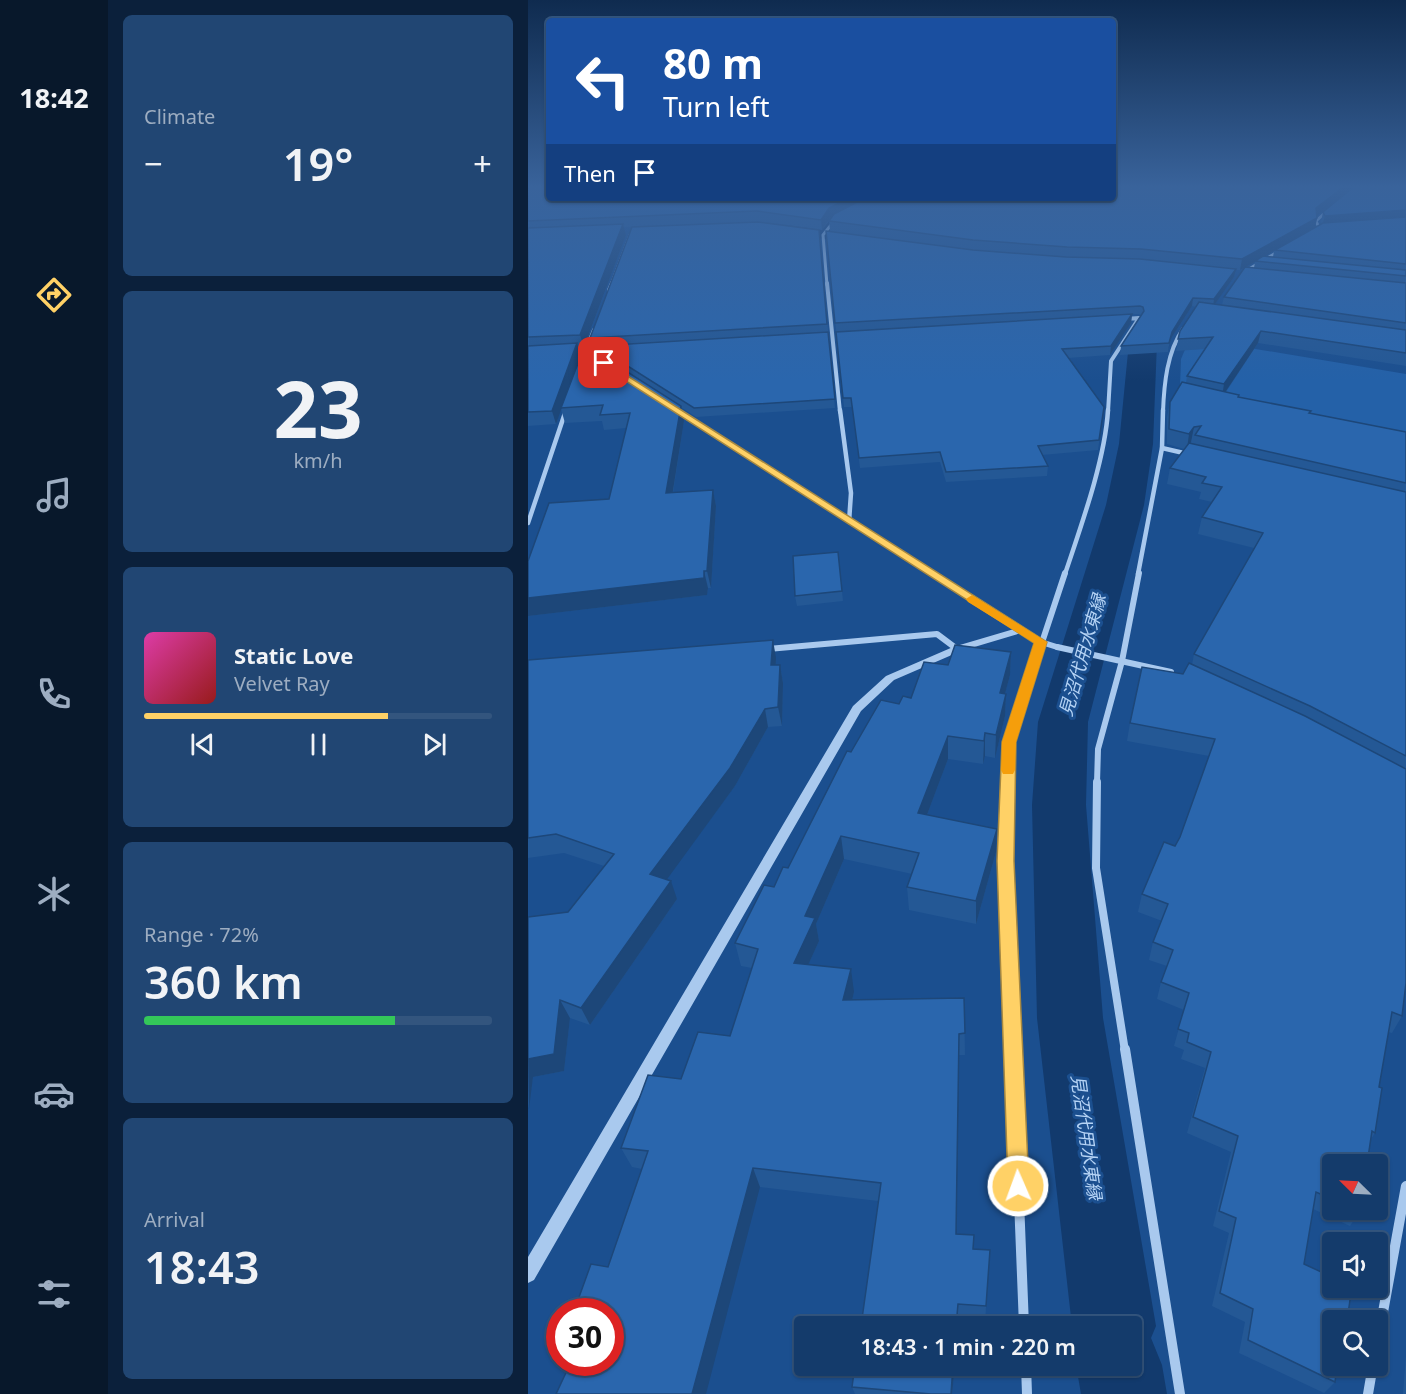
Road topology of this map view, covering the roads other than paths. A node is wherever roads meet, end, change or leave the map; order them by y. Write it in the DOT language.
graph roads {
  1 [pos="623,250"];
  2 [pos="824,250"];
  3 [pos="1281,250"];
  4 [pos="1257,263"];
  5 [pos="1269,264"];
  6 [pos="1252,275"];
  7 [pos="607,296"];
  8 [pos="1190,317"];
  9 [pos="1120,319"];
  10 [pos="594,329"];
  11 [pos="844,337"];
  12 [pos="820,338"];
  13 [pos="832,338"];
  14 [pos="585,351"];
  15 [pos="574,352"];
  16 [pos="596,354"];
  17 [pos="582,362"];
  18 [pos="1164,389"];
  19 [pos="1176,391"];
  20 [pos="663,402"];
  21 [pos="567,405"];
  22 [pos="1162,448"];
  23 [pos="1197,456"];
  24 [pos="849,522"];
  25 [pos="528,523"];
  26 [pos="1022,630"];
  27 [pos="1041,642"];
  28 [pos="1057,647"];
  29 [pos="957,649"];
  30 [pos="762,650"];
  31 [pos="1122,661"];
  32 [pos="1174,673"];
  33 [pos="1406,1186"];
  34 [pos="528,1274"];
  35 [pos="1383,1310"];
  36 [pos="1024,1316"];
  37 [pos="1026,1376"];
  38 [pos="1371,1376"];
  39 [pos="1027,1394"];
  40 [pos="1180,1394"];
  41 [pos="1368,1394"];
  1 -- 7 [label="street"];
  2 -- 13 [label="street"];
  3 -- 4 [label="street"];
  4 -- 5 [label="street"];
  4 -- 6 [label="street"];
  8 -- 18 [label="street"];
  9 -- 27 [label="street"];
  10 -- 14 [label="street"];
  11 -- 13 [label="street"];
  12 -- 13 [label="street"];
  13 -- 24 [label="street"];
  14 -- 15 [label="street"];
  14 -- 16 [label="street"];
  14 -- 17 [label="street"];
  18 -- 19 [label="street"];
  18 -- 22 [label="street"];
  20 -- 24 [label="street"];
  21 -- 25 [label="street"];
  22 -- 23 [label="street"];
  22 -- 31 [label="street"];
  24 -- 26 [label="street"];
  26 -- 27 [label="street"];
  26 -- 29 [label="street"];
  27 -- 28 [label="street"];
  27 -- 36 [label="street"];
  28 -- 31 [label="street"];
  29 -- 30 [label="street"];
  29 -- 34 [label="street"];
  31 -- 32 [label="street"];
  31 -- 40 [label="street"];
  33 -- 35 [label="street"];
  37 -- 39 [label="street"];
  38 -- 41 [label="street"];
}
